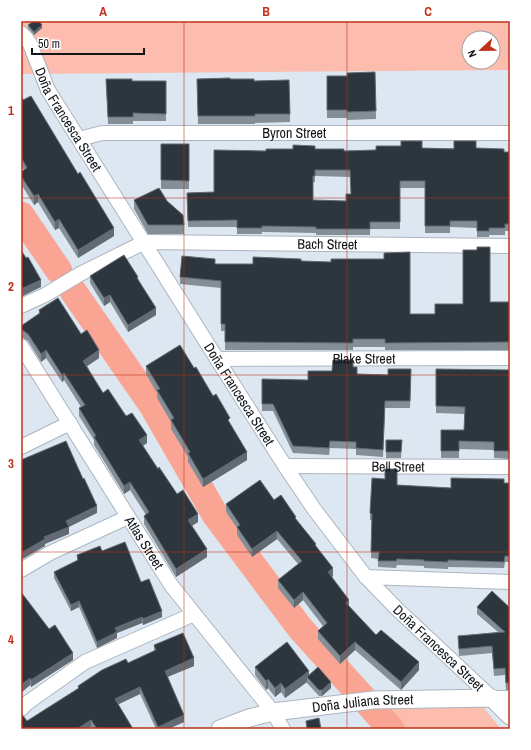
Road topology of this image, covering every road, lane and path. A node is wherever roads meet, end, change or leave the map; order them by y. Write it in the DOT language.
graph roads {
  1 [pos="21,33"];
  2 [pos="510,133"];
  3 [pos="79,139"];
  4 [pos="145,242"];
  5 [pos="510,246"];
  6 [pos="21,306"];
  7 [pos="21,346"];
  8 [pos="510,358"];
  9 [pos="217,359"];
  10 [pos="70,423"];
  11 [pos="21,447"];
  12 [pos="286,466"];
  13 [pos="510,467"];
  14 [pos="128,517"];
  15 [pos="21,570"];
  16 [pos="366,577"];
  17 [pos="510,582"];
  18 [pos="194,614"];
  19 [pos="492,698"];
  20 [pos="510,698"];
  21 [pos="21,709"];
  22 [pos="273,712"];
  23 [pos="510,716"];
  24 [pos="220,729"];
  25 [pos="283,729"];
  1 -- 3 [label="street, Doña Francesca Street"];
  2 -- 3 [label="street, Byron Street"];
  3 -- 4 [label="street, Doña Francesca Street"];
  4 -- 5 [label="street, Bach Street"];
  4 -- 6 [label="street"];
  4 -- 9 [label="street, Doña Francesca Street"];
  7 -- 10 [label="street, Atlas Street"];
  8 -- 9 [label="street, Blake Street"];
  9 -- 12 [label="street, Doña Francesca Street"];
  10 -- 11 [label="street"];
  10 -- 14 [label="street, Atlas Street"];
  12 -- 13 [label="street, Bell Street"];
  12 -- 16 [label="street, Doña Francesca Street"];
  14 -- 15 [label="street"];
  14 -- 18 [label="street, Atlas Street"];
  16 -- 17 [label="street"];
  16 -- 19 [label="street, Doña Francesca Street"];
  18 -- 21 [label="street"];
  18 -- 22 [label="street, Atlas Street"];
  19 -- 20 [label="street, Doña Juliana Street"];
  19 -- 22 [label="street, Doña Juliana Street"];
  19 -- 23 [label="street, Doña Francesca Street"];
  22 -- 24 [label="street, Doña Juliana Street"];
  22 -- 25 [label="street, Atlas Street"];
}
